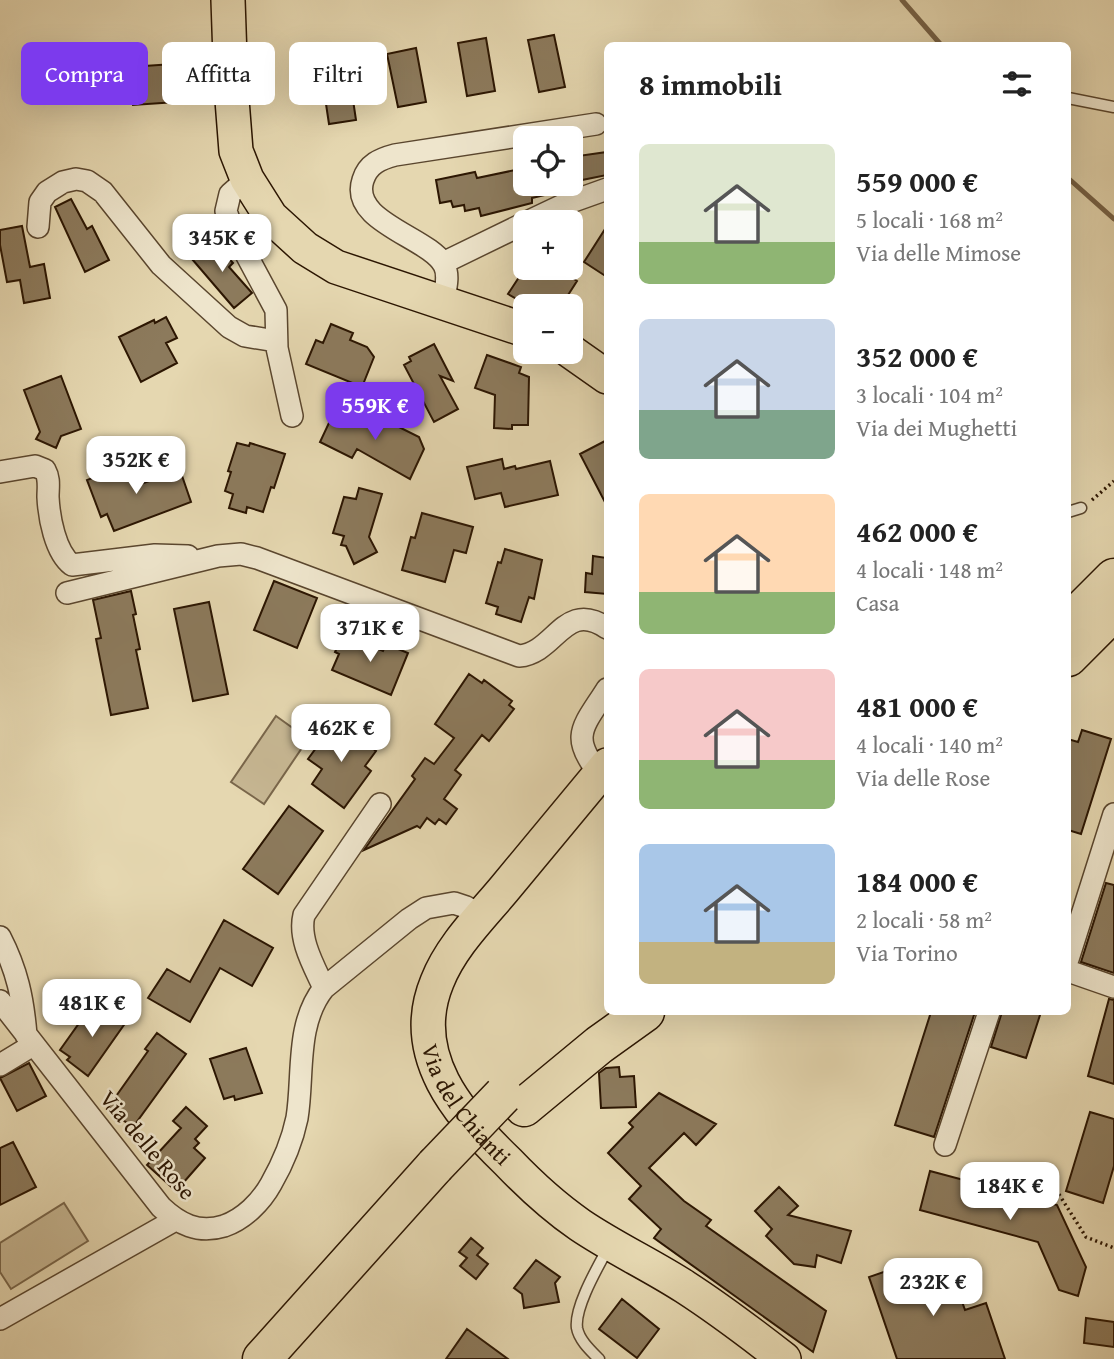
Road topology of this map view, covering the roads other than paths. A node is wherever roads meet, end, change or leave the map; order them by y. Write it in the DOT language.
graph roads {
  1 [pos="228,0"];
  2 [pos="1071,99"];
  3 [pos="1114,107"];
  4 [pos="597,124"];
  5 [pos="247,179"];
  6 [pos="604,190"];
  7 [pos="553,210"];
  8 [pos="38,227"];
  9 [pos="513,229"];
  10 [pos="443,263"];
  11 [pos="443,303"];
  12 [pos="513,326"];
  13 [pos="276,341"];
  14 [pos="583,360"];
  15 [pos="604,375"];
  16 [pos="292,416"];
  17 [pos="0,472"];
  18 [pos="1081,508"];
  19 [pos="1071,511"];
  20 [pos="211,557"];
  21 [pos="1114,578"];
  22 [pos="67,593"];
  23 [pos="1114,611"];
  24 [pos="1071,621"];
  25 [pos="604,626"];
  26 [pos="1071,654"];
  27 [pos="604,694"];
  28 [pos="604,770"];
  29 [pos="380,804"];
  30 [pos="1114,814"];
  31 [pos="482,916"];
  32 [pos="0,937"];
  33 [pos="1071,950"];
  34 [pos="1071,972"];
  35 [pos="18,976"];
  36 [pos="1114,987"];
  37 [pos="324,988"];
  38 [pos="5,1008"];
  39 [pos="604,1011"];
  40 [pos="641,1015"];
  41 [pos="988,1015"];
  42 [pos="29,1040"];
  43 [pos="0,1065"];
  44 [pos="513,1101"];
  45 [pos="945,1145"];
  46 [pos="446,1171"];
  47 [pos="175,1220"];
  48 [pos="610,1244"];
  49 [pos="0,1319"];
  50 [pos="262,1359"];
  51 [pos="293,1359"];
  52 [pos="599,1359"];
  53 [pos="784,1359"];
  1 -- 5 [label="main road"];
  2 -- 3 [label="lane"];
  4 -- 10 [label="street"];
  5 -- 11 [label="main road"];
  5 -- 13 [label="street"];
  6 -- 7 [label="street"];
  8 -- 13 [label="street"];
  9 -- 10 [label="street"];
  10 -- 11 [label="street"];
  11 -- 12 [label="main road"];
  13 -- 16 [label="street"];
  14 -- 15 [label="main road"];
  17 -- 20 [label="street"];
  18 -- 19 [label="lane"];
  20 -- 22 [label="street"];
  20 -- 25 [label="street"];
  21 -- 24 [label="highway"];
  23 -- 26 [label="highway"];
  27 -- 28 [label="street"];
  28 -- 31 [label="main road, Via del Chianti"];
  29 -- 37 [label="street"];
  30 -- 33 [label="street"];
  31 -- 37 [label="street, Via delle Rose"];
  31 -- 48 [label="main road, Via del Chianti"];
  32 -- 35 [label="street"];
  34 -- 36 [label="street"];
  35 -- 38 [label="street"];
  35 -- 42 [label="street"];
  37 -- 47 [label="street, Via delle Rose"];
  38 -- 42 [label="street, Via delle Rose"];
  39 -- 44 [label="highway"];
  40 -- 44 [label="highway"];
  41 -- 45 [label="street"];
  42 -- 43 [label="street"];
  42 -- 47 [label="street, Via delle Rose"];
  44 -- 46 [label="highway"];
  46 -- 50 [label="highway"];
  46 -- 51 [label="highway"];
  47 -- 49 [label="street"];
  48 -- 52 [label="lane"];
  48 -- 53 [label="main road, Via del Chianti"];
}
